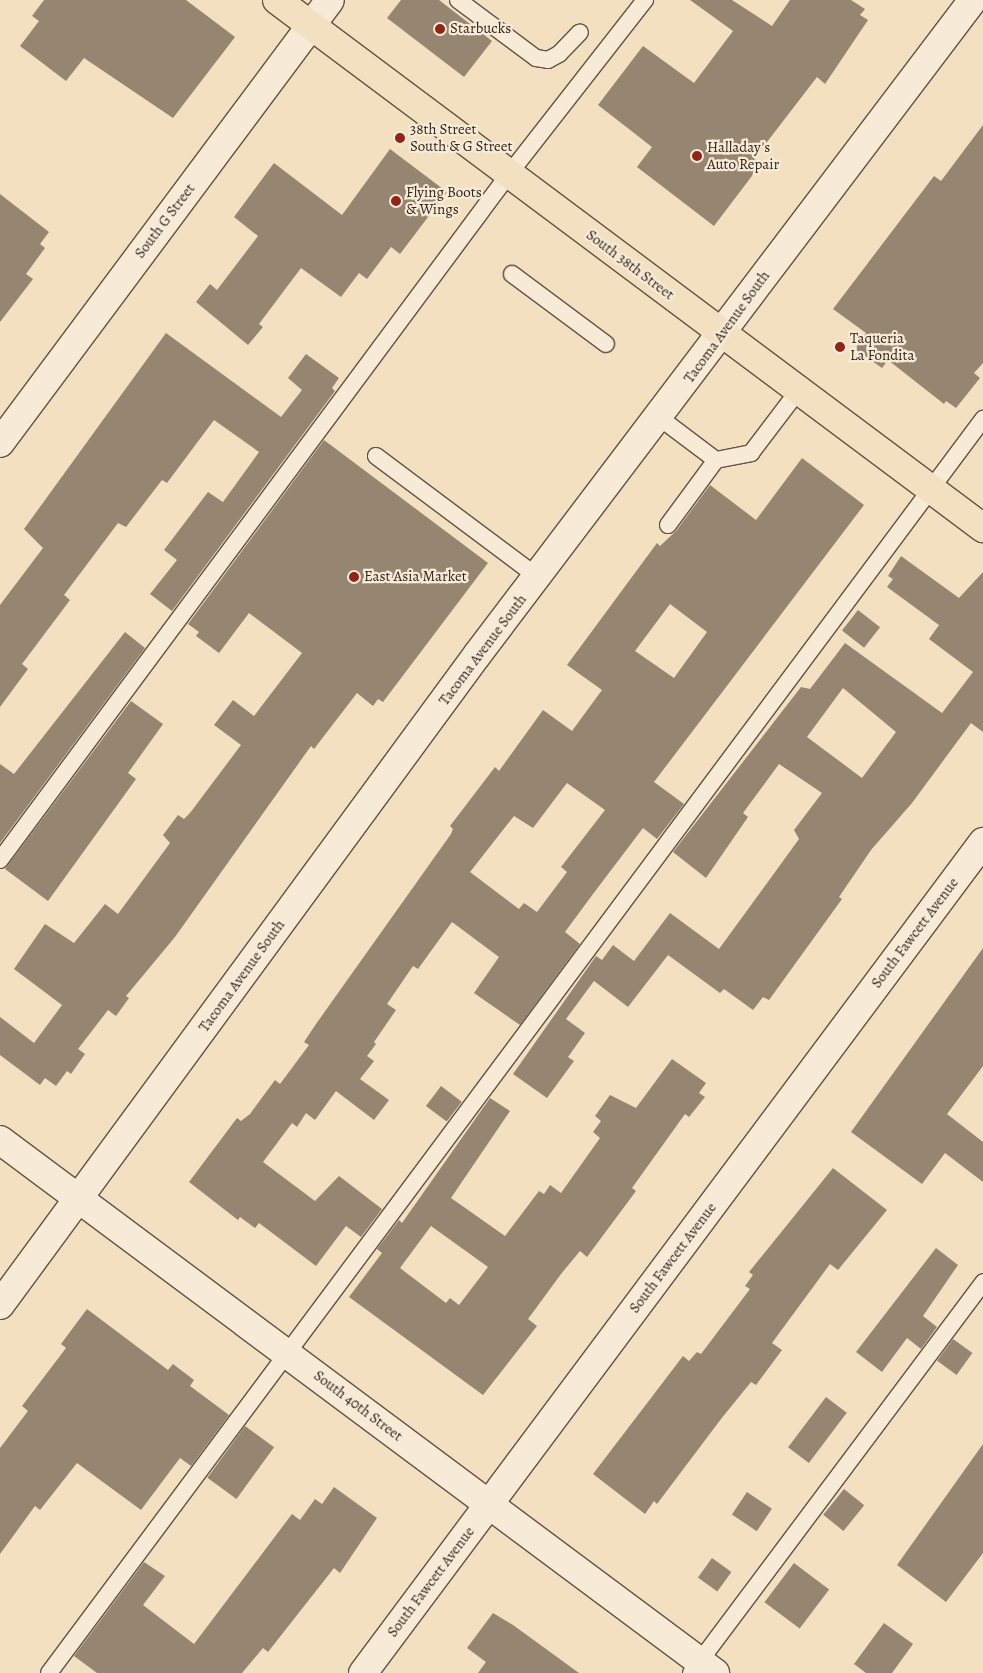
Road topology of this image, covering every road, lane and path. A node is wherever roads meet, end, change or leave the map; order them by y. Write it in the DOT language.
graph roads {
  1 [pos="278,0"];
  2 [pos="330,0"];
  3 [pos="458,0"];
  4 [pos="645,0"];
  5 [pos="973,0"];
  6 [pos="311,26"];
  7 [pos="580,32"];
  8 [pos="509,174"];
  9 [pos="512,274"];
  10 [pos="722,333"];
  11 [pos="606,344"];
  12 [pos="798,391"];
  13 [pos="660,418"];
  14 [pos="983,420"];
  15 [pos="0,443"];
  16 [pos="376,456"];
  17 [pos="716,460"];
  18 [pos="931,489"];
  19 [pos="668,524"];
  20 [pos="983,528"];
  21 [pos="538,577"];
  22 [pos="983,842"];
  23 [pos="0,860"];
  24 [pos="0,1140"];
  25 [pos="79,1199"];
  26 [pos="983,1282"];
  27 [pos="0,1306"];
  28 [pos="287,1354"];
  29 [pos="489,1505"];
  30 [pos="702,1669"];
  31 [pos="49,1673"];
  32 [pos="363,1673"];
  1 -- 6 [label="main road, South 38th Street"];
  2 -- 6 [label="street, South G Street"];
  3 -- 7 [label="lane"];
  4 -- 8 [label="lane"];
  5 -- 10 [label="street, Tacoma Avenue South"];
  6 -- 8 [label="main road, South 38th Street"];
  6 -- 15 [label="street, South G Street"];
  8 -- 10 [label="main road, South 38th Street"];
  8 -- 23 [label="lane"];
  9 -- 11 [label="lane"];
  10 -- 12 [label="main road, South 38th Street"];
  10 -- 13 [label="street, Tacoma Avenue South"];
  12 -- 17 [label="lane"];
  12 -- 18 [label="main road, South 38th Street"];
  13 -- 17 [label="lane"];
  13 -- 21 [label="street, Tacoma Avenue South"];
  14 -- 18 [label="lane"];
  16 -- 21 [label="lane"];
  17 -- 19 [label="lane"];
  18 -- 20 [label="main road, South 38th Street"];
  18 -- 28 [label="lane"];
  21 -- 25 [label="street, Tacoma Avenue South"];
  22 -- 29 [label="street, South Fawcett Avenue"];
  24 -- 25 [label="street, South 40th Street"];
  25 -- 27 [label="street, Tacoma Avenue South"];
  25 -- 28 [label="street, South 40th Street"];
  26 -- 30 [label="lane"];
  28 -- 29 [label="street, South 40th Street"];
  28 -- 31 [label="lane"];
  29 -- 30 [label="street, South 40th Street"];
  29 -- 32 [label="street, South Fawcett Avenue"];
}
